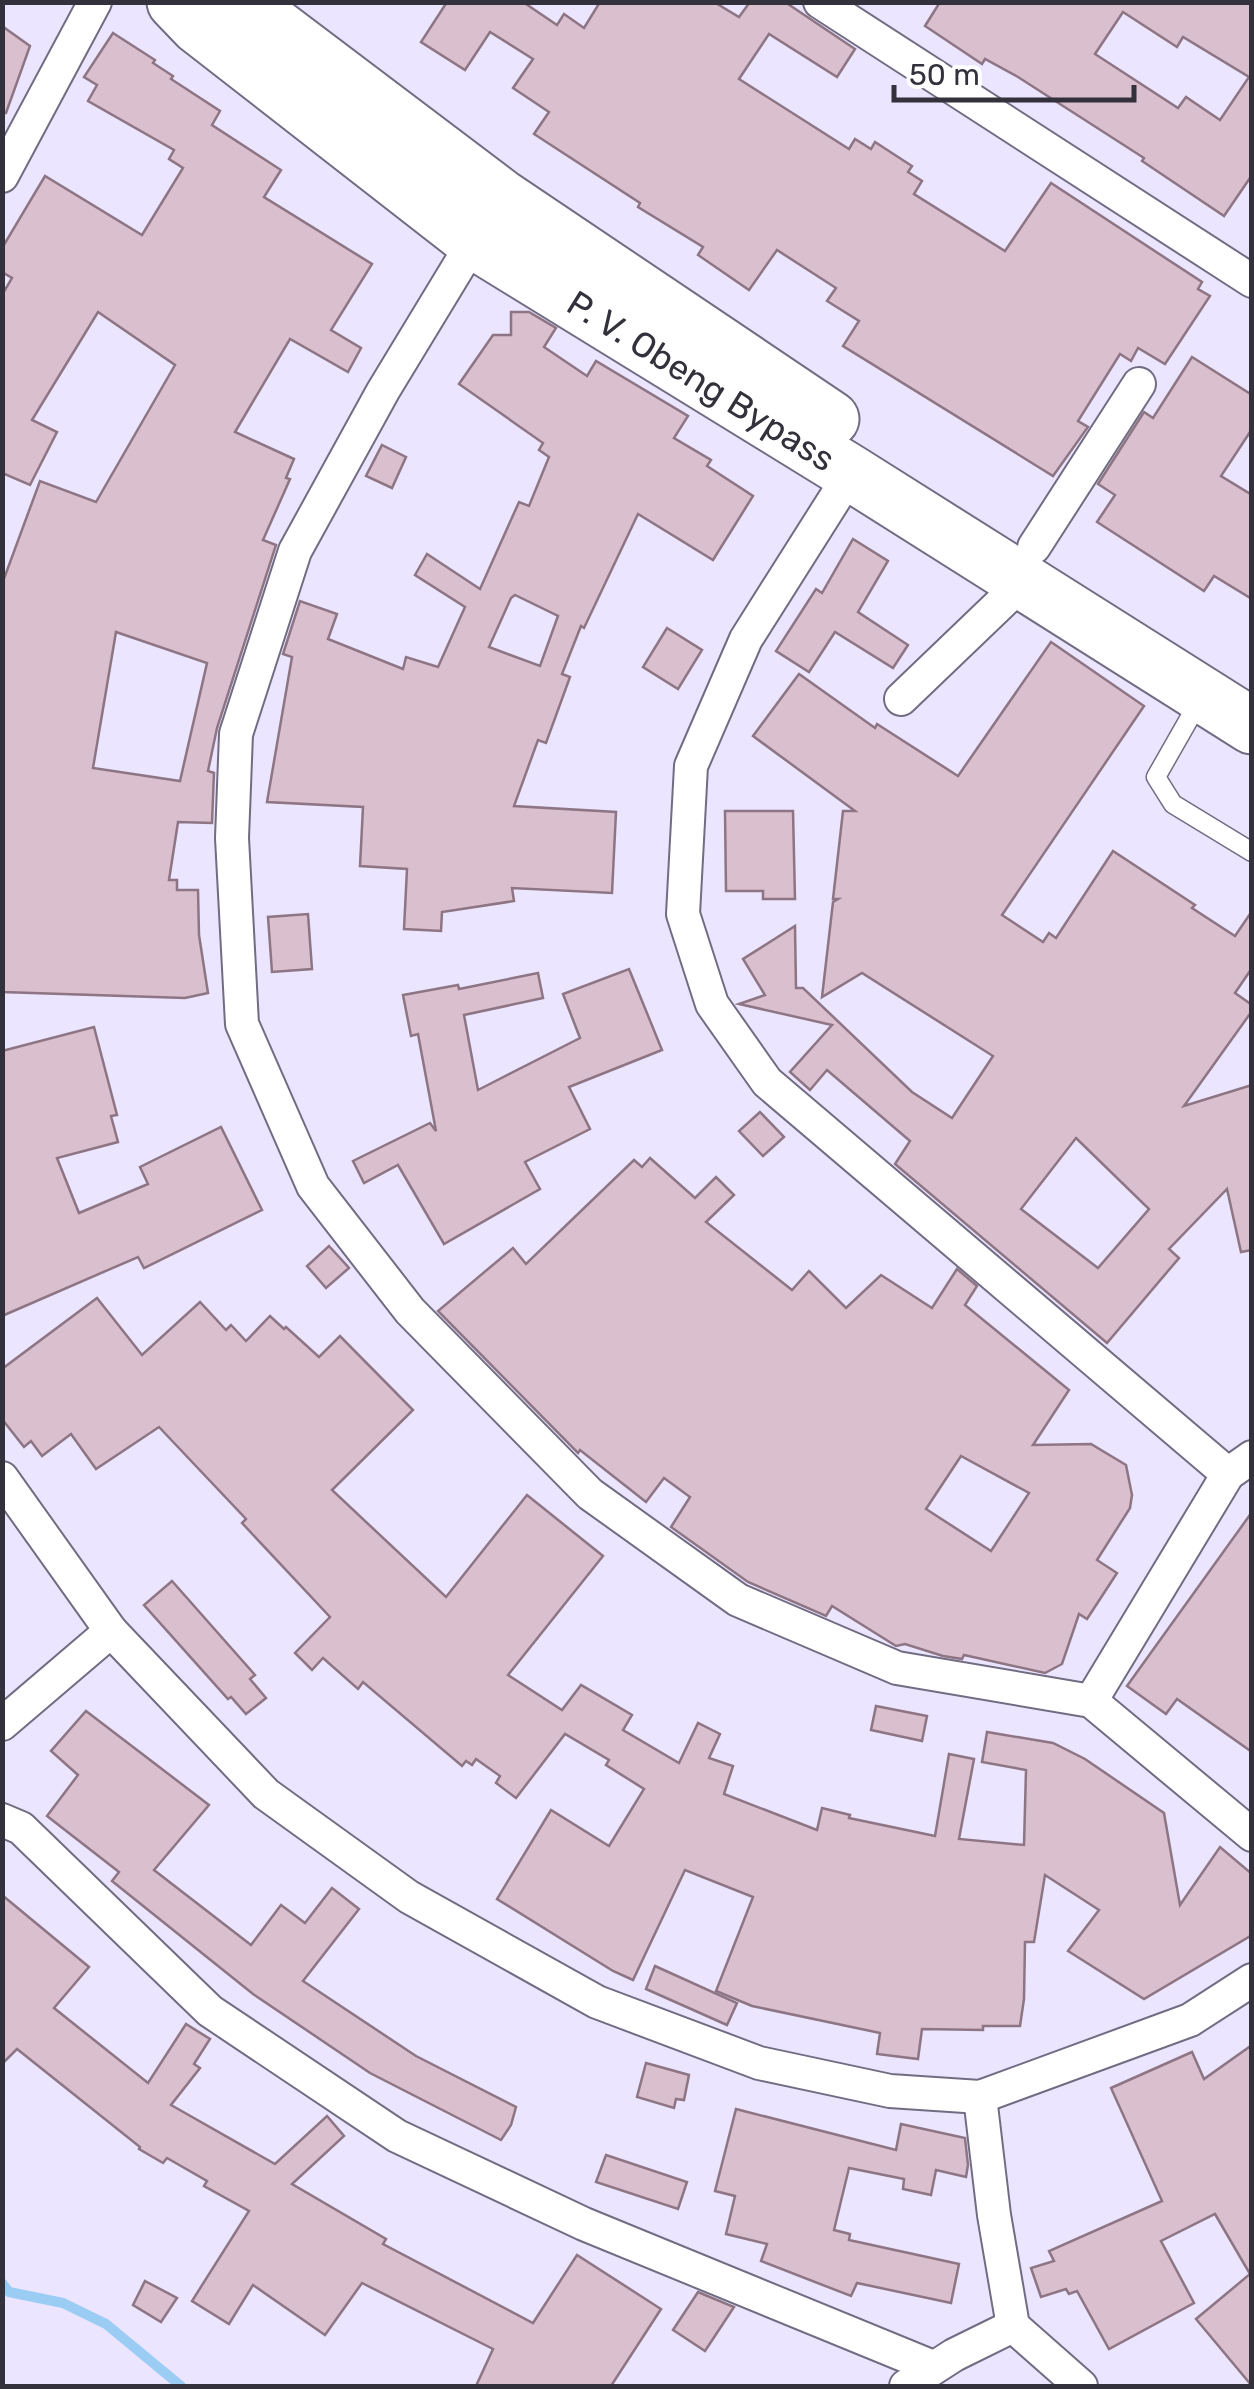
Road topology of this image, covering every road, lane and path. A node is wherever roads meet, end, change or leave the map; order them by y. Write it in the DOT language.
graph roads {
  1 [pos="95,2"];
  2 [pos="176,2"];
  3 [pos="244,2"];
  4 [pos="820,2"];
  5 [pos="2,176"];
  6 [pos="474,241"];
  7 [pos="1252,282"];
  8 [pos="1139,384"];
  9 [pos="851,473"];
  10 [pos="1029,565"];
  11 [pos="1227,690"];
  12 [pos="901,699"];
  13 [pos="1252,726"];
  14 [pos="1252,852"];
  15 [pos="1240,1466"];
  16 [pos="2,1478"];
  17 [pos="111,1631"];
  18 [pos="1091,1701"];
  19 [pos="2,1724"];
  20 [pos="2,1820"];
  21 [pos="1252,1835"];
  22 [pos="1252,1980"];
  23 [pos="980,2096"];
  24 [pos="1013,2326"];
  25 [pos="933,2366"];
  26 [pos="906,2386"];
  27 [pos="1081,2386"];
  1 -- 5 [label="street"];
  2 -- 6 [label="highway, P. V. Obeng Bypass"];
  3 -- 10 [label="highway, P. V. Obeng Bypass"];
  4 -- 7 [label="street"];
  6 -- 9 [label="highway, P. V. Obeng Bypass"];
  6 -- 18 [label="street"];
  8 -- 10 [label="street"];
  9 -- 10 [label="highway, P. V. Obeng Bypass"];
  9 -- 15 [label="street"];
  10 -- 11 [label="highway, P. V. Obeng Bypass"];
  10 -- 12 [label="street"];
  11 -- 13 [label="highway, P. V. Obeng Bypass"];
  11 -- 14 [label="lane"];
  15 -- 18 [label="street"];
  16 -- 17 [label="street"];
  17 -- 19 [label="street"];
  17 -- 23 [label="street"];
  18 -- 21 [label="street"];
  20 -- 25 [label="street"];
  22 -- 23 [label="street"];
  23 -- 24 [label="street"];
  24 -- 25 [label="street"];
  24 -- 27 [label="street"];
  25 -- 26 [label="street"];
}
